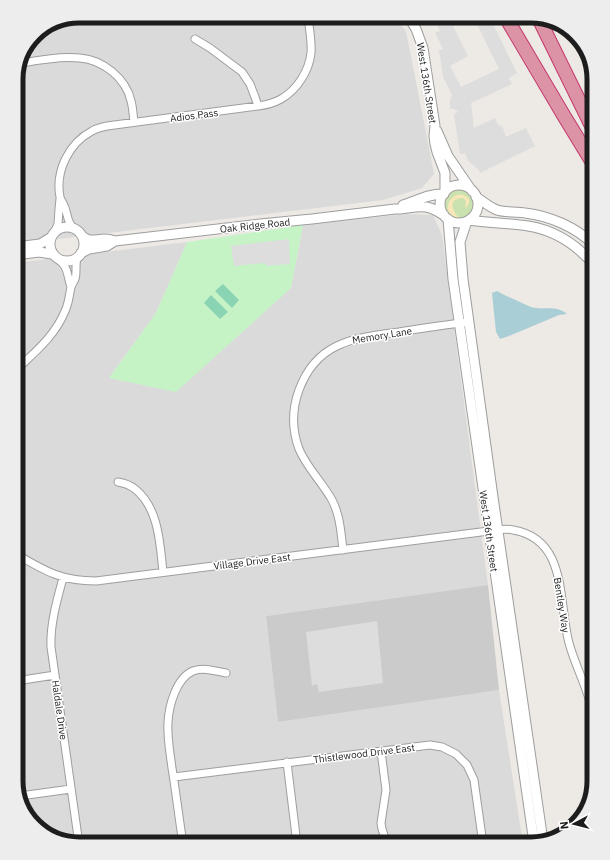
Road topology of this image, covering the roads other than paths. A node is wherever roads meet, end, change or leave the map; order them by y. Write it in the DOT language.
graph roads {
  1 [pos="309,23"];
  2 [pos="412,23"];
  3 [pos="509,23"];
  4 [pos="542,24"];
  5 [pos="195,39"];
  6 [pos="26,63"];
  7 [pos="258,106"];
  8 [pos="587,117"];
  9 [pos="134,122"];
  10 [pos="435,128"];
  11 [pos="587,154"];
  12 [pos="445,193"];
  13 [pos="475,195"];
  14 [pos="60,198"];
  15 [pos="395,209"];
  16 [pos="446,217"];
  17 [pos="468,221"];
  18 [pos="73,228"];
  19 [pos="53,234"];
  20 [pos="82,236"];
  21 [pos="587,240"];
  22 [pos="115,241"];
  23 [pos="23,246"];
  24 [pos="23,254"];
  25 [pos="79,255"];
  26 [pos="56,257"];
  27 [pos="587,257"];
  28 [pos="71,287"];
  29 [pos="464,323"];
  30 [pos="23,364"];
  31 [pos="118,482"];
  32 [pos="494,531"];
  33 [pos="343,550"];
  34 [pos="23,558"];
  35 [pos="163,572"];
  36 [pos="63,578"];
  37 [pos="226,674"];
  38 [pos="54,675"];
  39 [pos="23,679"];
  40 [pos="587,691"];
  41 [pos="381,751"];
  42 [pos="287,762"];
  43 [pos="174,776"];
  44 [pos="71,789"];
  45 [pos="25,795"];
  46 [pos="543,836"];
  47 [pos="78,837"];
  48 [pos="182,837"];
  49 [pos="296,837"];
  50 [pos="384,837"];
  51 [pos="482,837"];
  52 [pos="533,837"];
  1 -- 7 [label="street, Adios Pass"];
  2 -- 10 [label="street, West 136th Street"];
  3 -- 11 [label="highway"];
  4 -- 8 [label="highway"];
  5 -- 7 [label="street"];
  6 -- 9 [label="street"];
  7 -- 9 [label="street, Adios Pass"];
  9 -- 14 [label="street, Adios Pass"];
  10 -- 12 [label="street, West 136th Street"];
  10 -- 13 [label="street, West 136th Street"];
  12 -- 13 [label="street"];
  12 -- 15 [label="street, Oak Ridge Road"];
  12 -- 16 [label="street"];
  13 -- 17 [label="street"];
  13 -- 21 [label="street"];
  14 -- 18 [label="street, Adios Pass"];
  14 -- 19 [label="street, Adios Pass"];
  15 -- 16 [label="street, Oak Ridge Road"];
  15 -- 22 [label="street, Oak Ridge Road"];
  16 -- 17 [label="street"];
  16 -- 29 [label="street, West 136th Street"];
  17 -- 27 [label="street"];
  17 -- 29 [label="street, West 136th Street"];
  18 -- 19 [label="street"];
  18 -- 20 [label="street"];
  19 -- 23 [label="street"];
  19 -- 26 [label="street"];
  20 -- 22 [label="street, Oak Ridge Road"];
  20 -- 25 [label="street"];
  22 -- 25 [label="street, Oak Ridge Road"];
  24 -- 26 [label="street"];
  25 -- 26 [label="street"];
  25 -- 28 [label="street"];
  26 -- 28 [label="street"];
  28 -- 30 [label="street"];
  29 -- 32 [label="street, West 136th Street"];
  29 -- 33 [label="street, Memory Lane"];
  31 -- 35 [label="street"];
  32 -- 33 [label="street, Village Drive East"];
  32 -- 40 [label="street, Bentley Way"];
  32 -- 46 [label="street, West 136th Street"];
  32 -- 52 [label="street, West 136th Street"];
  33 -- 35 [label="street, Village Drive East"];
  34 -- 36 [label="street, Village Drive East"];
  35 -- 36 [label="street, Village Drive East"];
  36 -- 38 [label="street, Haldale Drive"];
  37 -- 43 [label="street"];
  38 -- 39 [label="street"];
  38 -- 44 [label="street, Haldale Drive"];
  41 -- 42 [label="street, Thistlewood Drive East"];
  41 -- 50 [label="street"];
  41 -- 51 [label="street, Thistlewood Drive East"];
  42 -- 43 [label="street, Thistlewood Drive East"];
  42 -- 49 [label="street"];
  43 -- 48 [label="street"];
  44 -- 45 [label="street"];
  44 -- 47 [label="street, Haldale Drive"];
}
